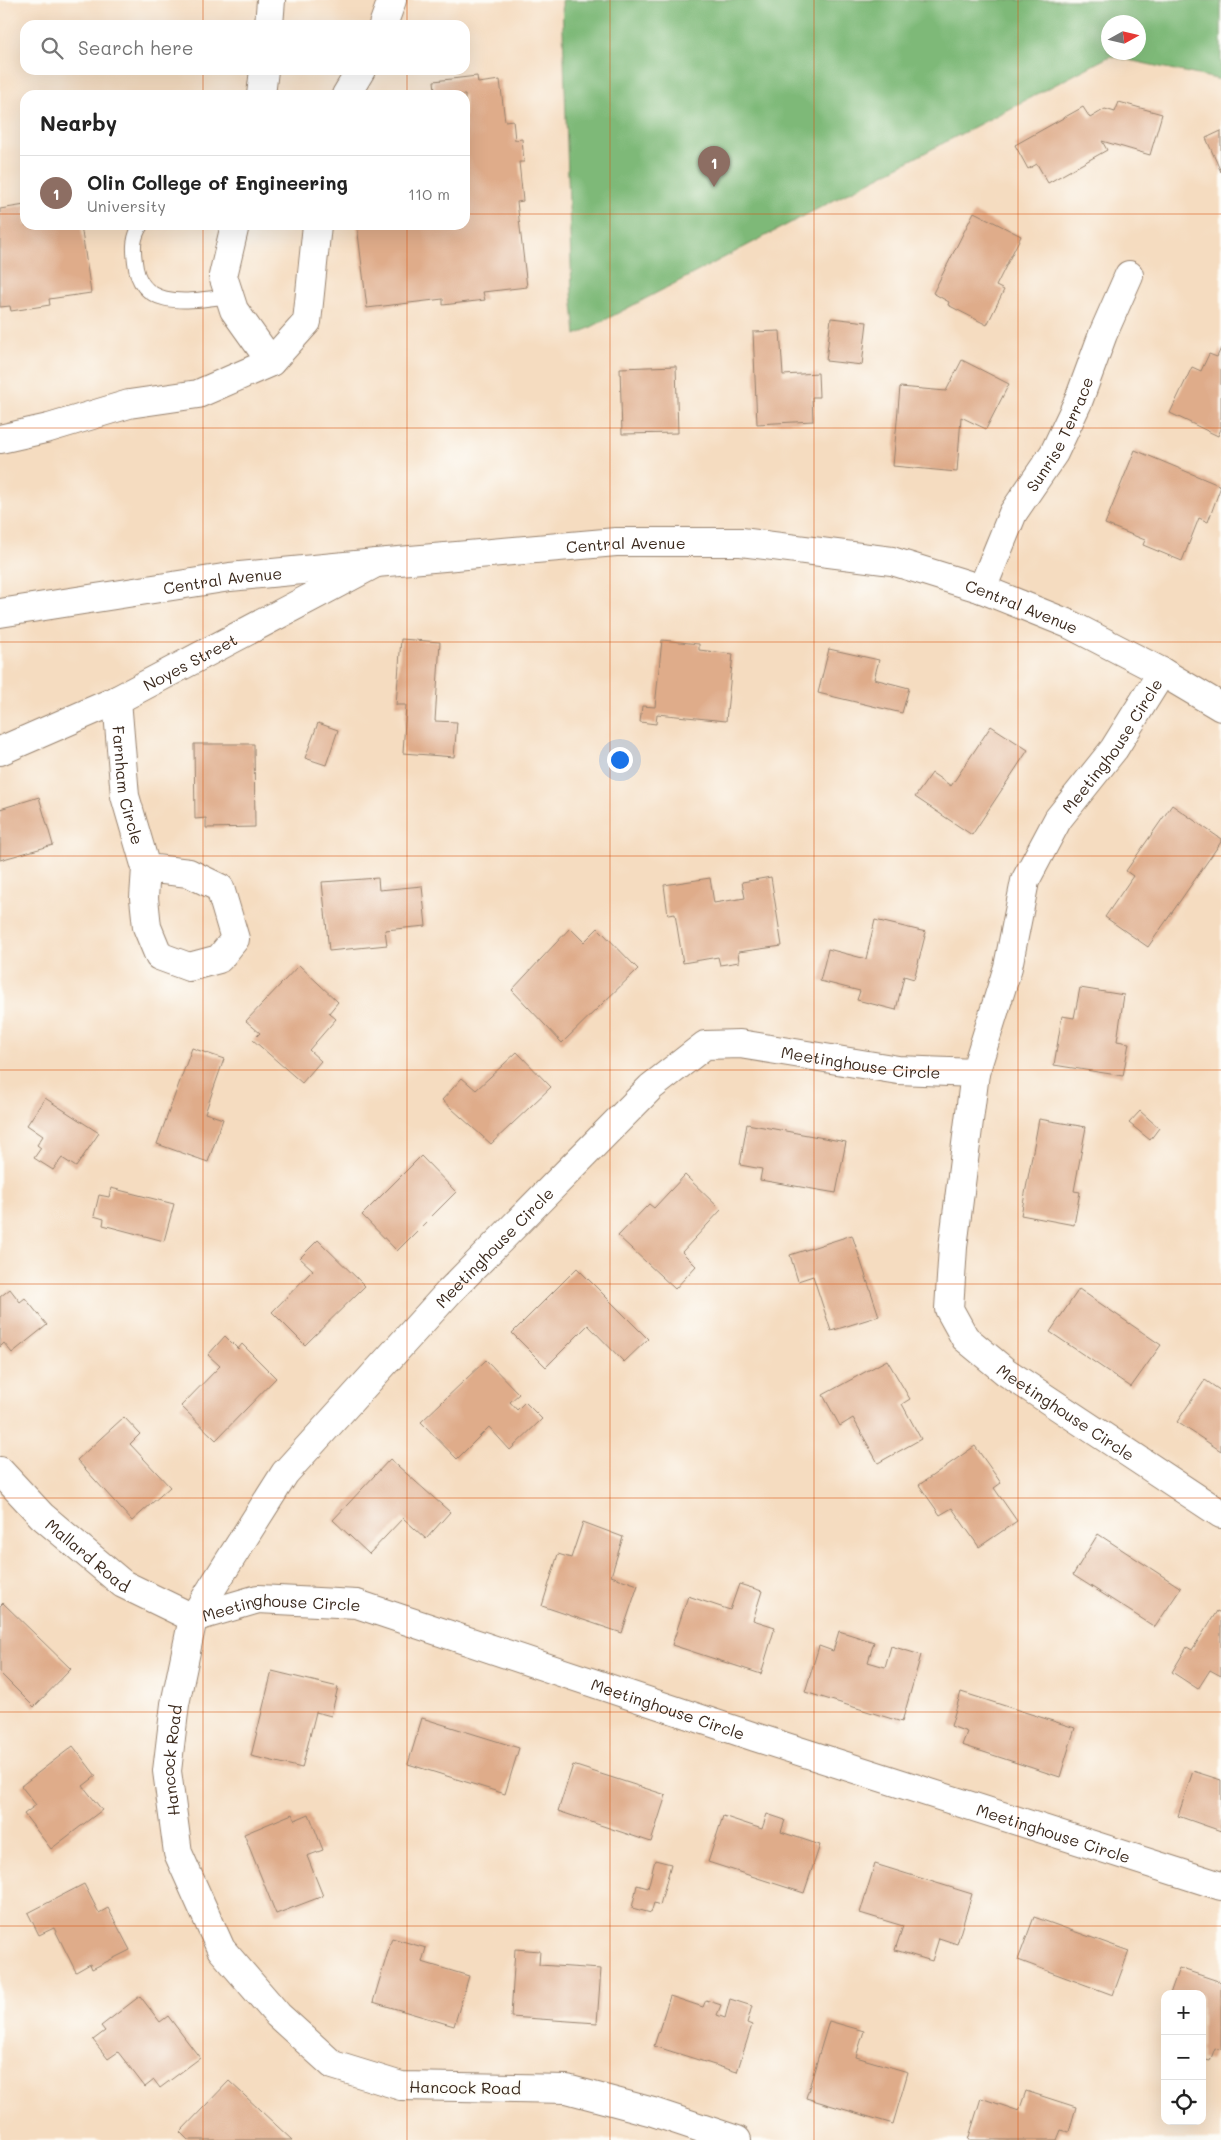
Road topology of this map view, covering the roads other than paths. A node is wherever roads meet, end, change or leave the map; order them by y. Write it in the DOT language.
graph roads {
  1 [pos="271,0"];
  2 [pos="392,0"];
  3 [pos="269,20"];
  4 [pos="386,20"];
  5 [pos="263,75"];
  6 [pos="358,75"];
  7 [pos="262,90"];
  8 [pos="349,90"];
  9 [pos="138,230"];
  10 [pos="234,230"];
  11 [pos="316,230"];
  12 [pos="1129,275"];
  13 [pos="230,296"];
  14 [pos="271,362"];
  15 [pos="0,439"];
  16 [pos="376,563"];
  17 [pos="982,589"];
  18 [pos="0,613"];
  19 [pos="1162,672"];
  20 [pos="117,700"];
  21 [pos="1221,707"];
  22 [pos="0,751"];
  23 [pos="146,868"];
  24 [pos="975,1072"];
  25 [pos="0,1471"];
  26 [pos="1221,1514"];
  27 [pos="193,1618"];
  28 [pos="1221,1886"];
  29 [pos="737,2140"];
  1 -- 3 [label="street"];
  2 -- 4 [label="street"];
  5 -- 7 [label="street"];
  6 -- 8 [label="street"];
  9 -- 13 [label="lane"];
  10 -- 13 [label="street"];
  11 -- 14 [label="street"];
  12 -- 17 [label="street, Sunrise Terrace"];
  13 -- 14 [label="street"];
  14 -- 15 [label="street"];
  16 -- 17 [label="street, Central Avenue"];
  16 -- 18 [label="street, Central Avenue"];
  16 -- 20 [label="street, Noyes Street"];
  17 -- 19 [label="street, Central Avenue"];
  19 -- 21 [label="street, Central Avenue"];
  19 -- 24 [label="street, Meetinghouse Circle"];
  20 -- 22 [label="street, Noyes Street"];
  20 -- 23 [label="street, Farnham Circle"];
  24 -- 26 [label="street, Meetinghouse Circle"];
  24 -- 27 [label="street, Meetinghouse Circle"];
  25 -- 27 [label="street, Mallard Road"];
  27 -- 28 [label="street, Meetinghouse Circle"];
  27 -- 29 [label="street, Hancock Road"];
}
